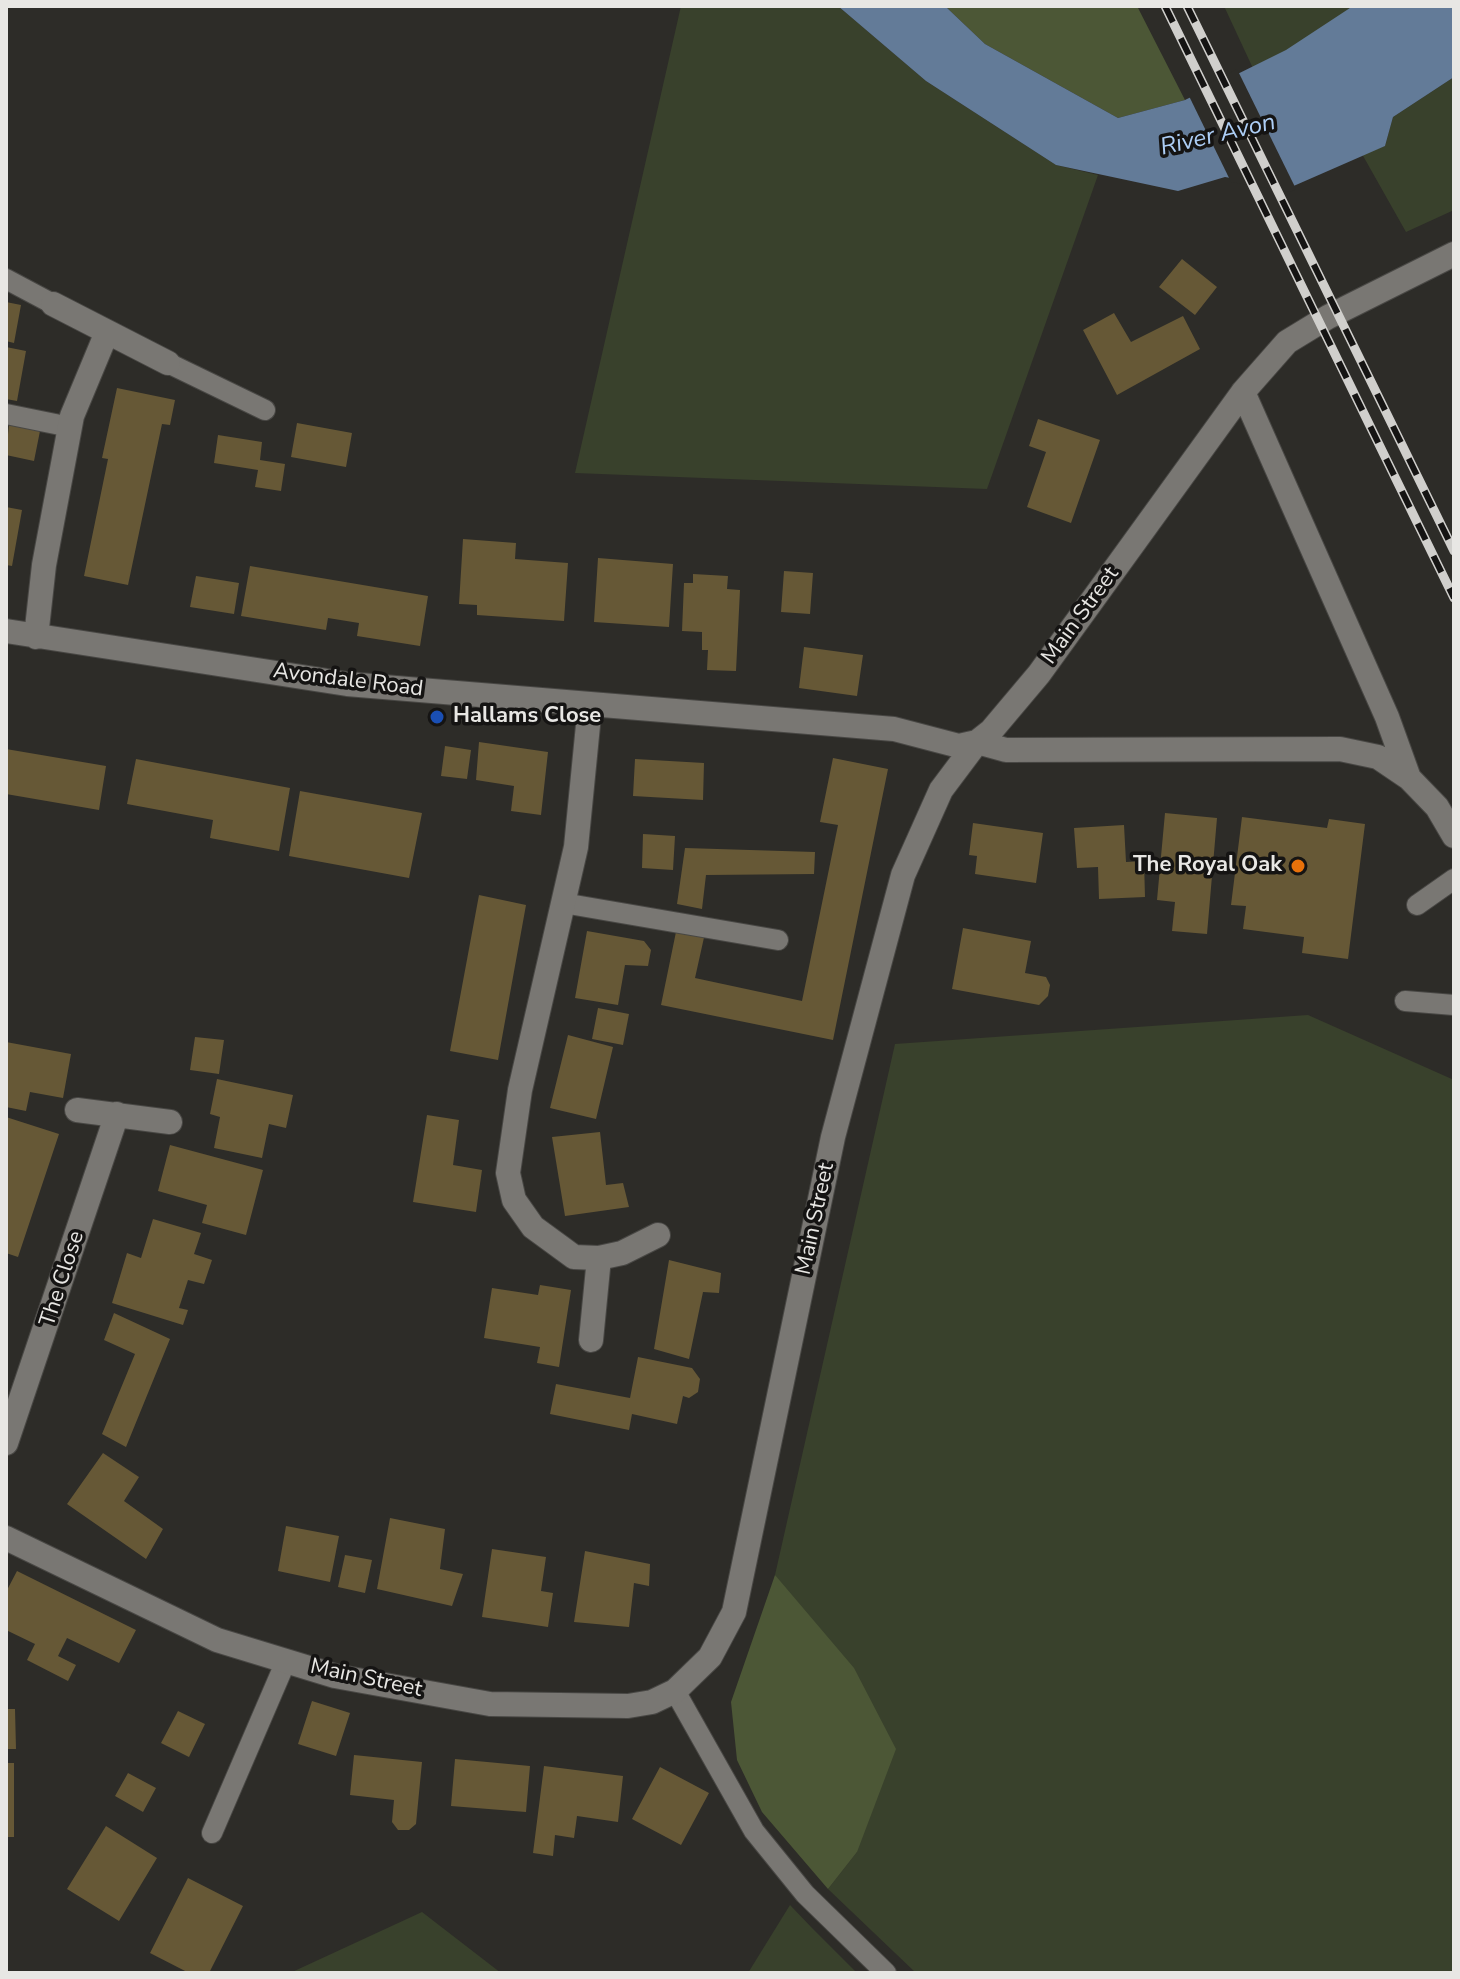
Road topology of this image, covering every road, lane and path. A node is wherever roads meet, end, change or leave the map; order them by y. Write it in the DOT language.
graph roads {
  1 [pos="1454,254"];
  2 [pos="6,279"];
  3 [pos="53,304"];
  4 [pos="107,332"];
  5 [pos="168,363"];
  6 [pos="1243,392"];
  7 [pos="265,410"];
  8 [pos="6,414"];
  9 [pos="70,427"];
  10 [pos="6,631"];
  11 [pos="36,637"];
  12 [pos="590,705"];
  13 [pos="977,742"];
  14 [pos="1409,778"];
  15 [pos="1454,836"];
  16 [pos="1454,879"];
  17 [pos="563,903"];
  18 [pos="1417,905"];
  19 [pos="778,940"];
  20 [pos="1405,1001"];
  21 [pos="1454,1005"];
  22 [pos="77,1110"];
  23 [pos="117,1114"];
  24 [pos="170,1122"];
  25 [pos="658,1235"];
  26 [pos="599,1258"];
  27 [pos="591,1340"];
  28 [pos="6,1443"];
  29 [pos="6,1538"];
  30 [pos="286,1661"];
  31 [pos="675,1691"];
  32 [pos="212,1833"];
  33 [pos="886,1973"];
  1 -- 6 [label="street, Main Street"];
  2 -- 3 [label="lane"];
  3 -- 4 [label="street"];
  4 -- 5 [label="street"];
  4 -- 9 [label="street"];
  5 -- 7 [label="lane"];
  6 -- 13 [label="street, Main Street"];
  6 -- 14 [label="street"];
  8 -- 9 [label="lane"];
  9 -- 11 [label="street"];
  10 -- 11 [label="street, Avondale Road"];
  11 -- 12 [label="street, Avondale Road"];
  12 -- 13 [label="street, Avondale Road"];
  12 -- 17 [label="street"];
  13 -- 14 [label="street, Avondale Road"];
  13 -- 31 [label="street, Main Street"];
  14 -- 15 [label="street"];
  16 -- 18 [label="lane"];
  17 -- 19 [label="lane"];
  17 -- 26 [label="street"];
  20 -- 21 [label="lane"];
  22 -- 23 [label="street"];
  23 -- 24 [label="street"];
  23 -- 28 [label="street, The Close"];
  25 -- 26 [label="street"];
  26 -- 27 [label="street"];
  29 -- 30 [label="street, Main Street"];
  30 -- 31 [label="street, Main Street"];
  30 -- 32 [label="lane"];
  31 -- 33 [label="lane"];
}
